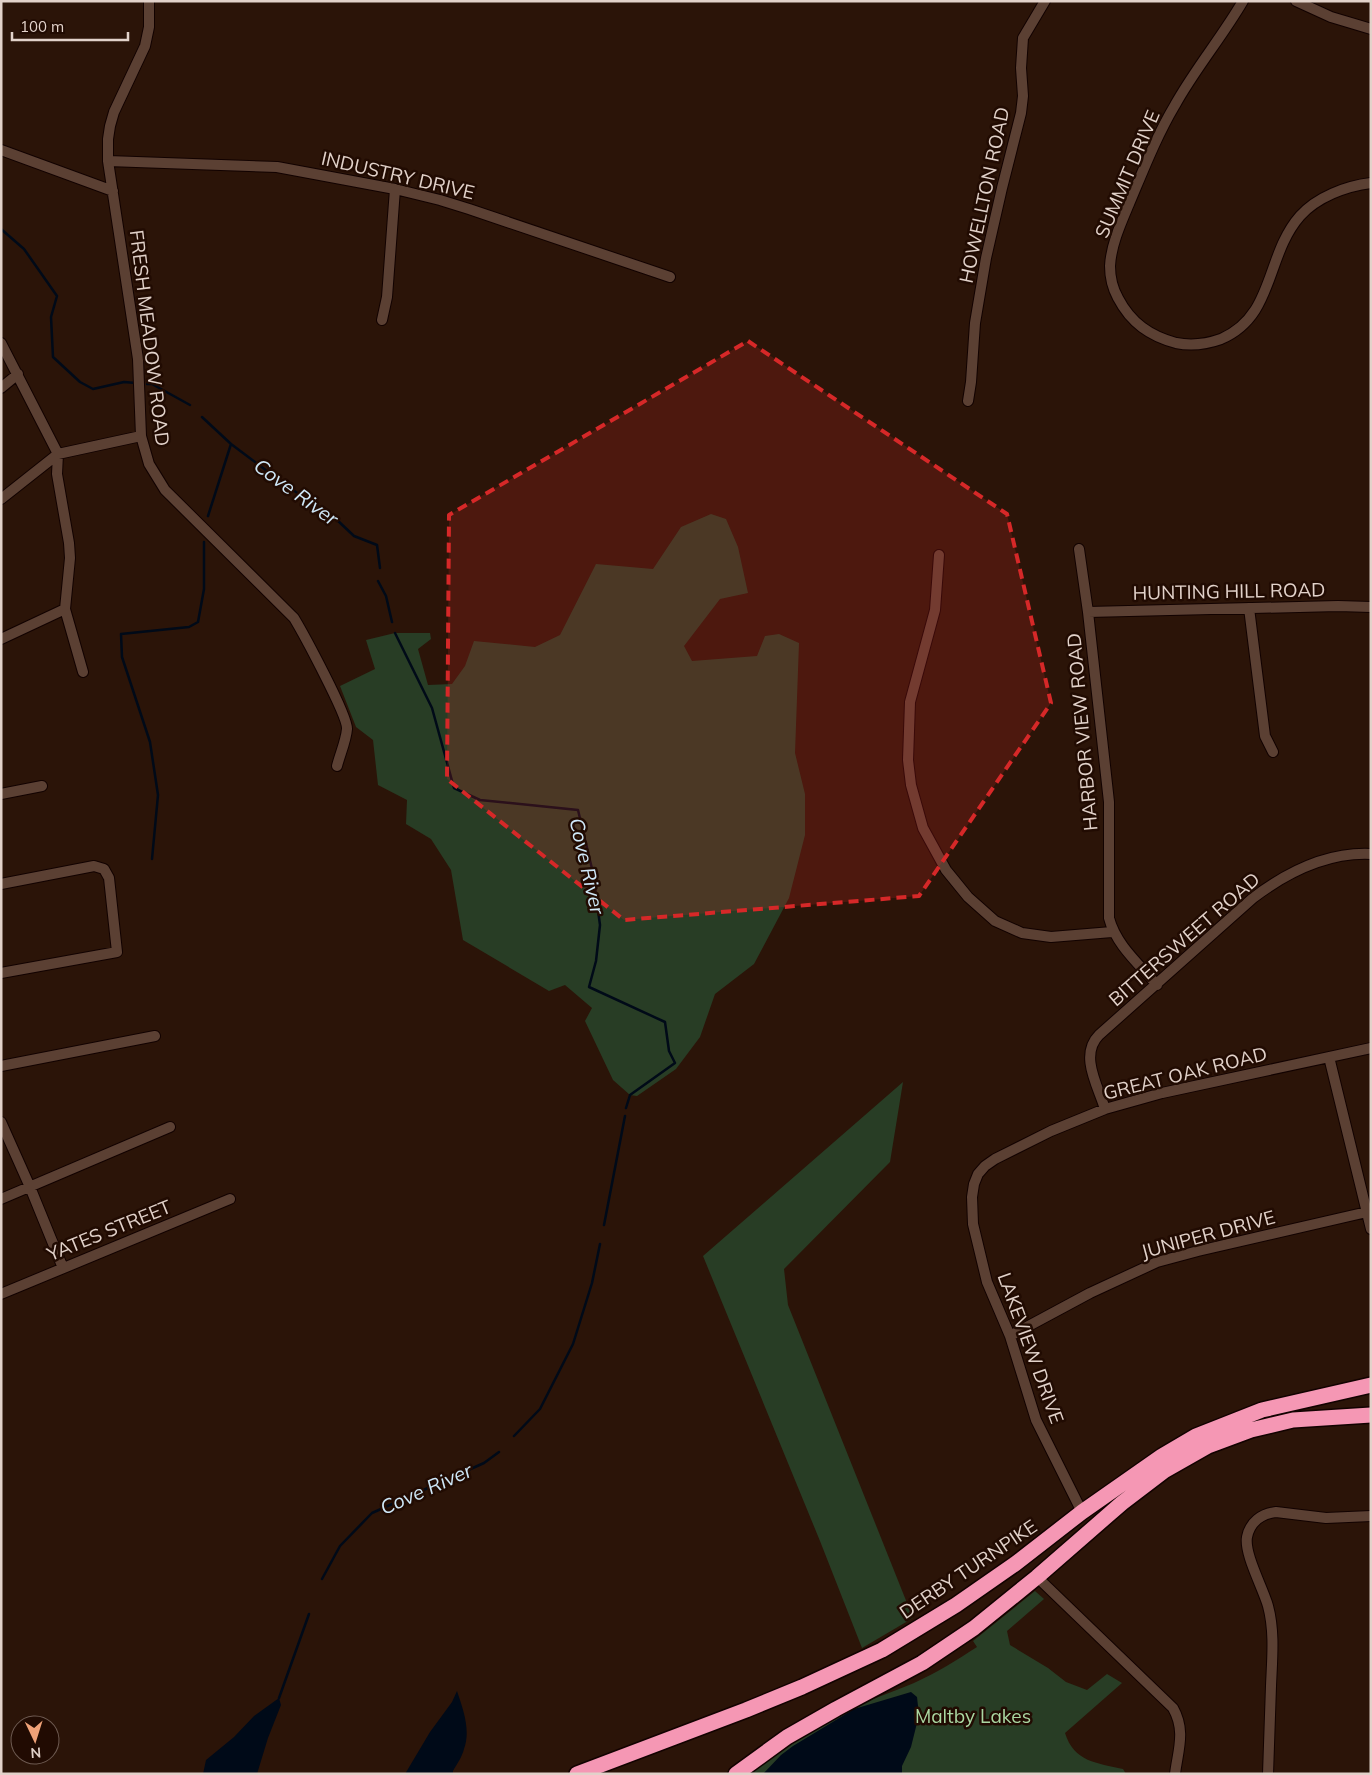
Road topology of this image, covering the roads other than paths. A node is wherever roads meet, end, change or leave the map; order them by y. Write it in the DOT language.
graph roads {
  1 [pos="149,1"];
  2 [pos="1045,1"];
  3 [pos="1243,1"];
  4 [pos="1296,1"];
  5 [pos="1371,29"];
  6 [pos="1,150"];
  7 [pos="108,161"];
  8 [pos="1371,183"];
  9 [pos="395,189"];
  10 [pos="113,191"];
  11 [pos="670,277"];
  12 [pos="382,320"];
  13 [pos="1,343"];
  14 [pos="18,374"];
  15 [pos="1,388"];
  16 [pos="968,401"];
  17 [pos="141,436"];
  18 [pos="58,454"];
  19 [pos="1,499"];
  20 [pos="1079,549"];
  21 [pos="939,555"];
  22 [pos="1371,607"];
  23 [pos="1250,608"];
  24 [pos="65,609"];
  25 [pos="1088,612"];
  26 [pos="1,639"];
  27 [pos="83,672"];
  28 [pos="1272,752"];
  29 [pos="337,766"];
  30 [pos="42,786"];
  31 [pos="1,794"];
  32 [pos="1371,854"];
  33 [pos="1,884"];
  34 [pos="1112,932"];
  35 [pos="1,973"];
  36 [pos="1158,985"];
  37 [pos="155,1036"];
  38 [pos="1371,1048"];
  39 [pos="1329,1057"];
  40 [pos="1,1066"];
  41 [pos="1105,1109"];
  42 [pos="1,1122"];
  43 [pos="170,1127"];
  44 [pos="30,1187"];
  45 [pos="973,1189"];
  46 [pos="1,1199"];
  47 [pos="230,1200"];
  48 [pos="1367,1212"];
  49 [pos="1371,1229"];
  50 [pos="62,1268"];
  51 [pos="1,1294"];
  52 [pos="1010,1336"];
  53 [pos="1371,1385"];
  54 [pos="1371,1415"];
  55 [pos="1082,1512"];
  56 [pos="1371,1516"];
  57 [pos="1038,1577"];
  58 [pos="617,1767"];
  59 [pos="600,1770"];
  60 [pos="576,1774"];
  61 [pos="736,1774"];
  62 [pos="1175,1774"];
  63 [pos="1268,1774"];
  1 -- 7 [label="street, FRESH MEADOW ROAD"];
  2 -- 16 [label="street, HOWELLTON ROAD"];
  3 -- 8 [label="street, SUMMIT DRIVE"];
  4 -- 5 [label="street"];
  6 -- 10 [label="street"];
  7 -- 9 [label="street, INDUSTRY DRIVE"];
  7 -- 10 [label="street, FRESH MEADOW ROAD"];
  9 -- 11 [label="street, INDUSTRY DRIVE"];
  9 -- 12 [label="street"];
  10 -- 17 [label="street, FRESH MEADOW ROAD"];
  13 -- 14 [label="street"];
  14 -- 15 [label="street"];
  14 -- 18 [label="street"];
  17 -- 18 [label="street"];
  17 -- 29 [label="street, FRESH MEADOW ROAD"];
  18 -- 19 [label="street"];
  18 -- 24 [label="street"];
  20 -- 25 [label="street, HARBOR VIEW ROAD"];
  21 -- 34 [label="street"];
  22 -- 23 [label="street, HUNTING HILL ROAD"];
  23 -- 25 [label="street, HUNTING HILL ROAD"];
  23 -- 28 [label="street"];
  24 -- 26 [label="street"];
  24 -- 27 [label="street"];
  25 -- 34 [label="street, HARBOR VIEW ROAD"];
  30 -- 31 [label="street"];
  32 -- 36 [label="street, BITTERSWEET ROAD"];
  33 -- 35 [label="street"];
  34 -- 36 [label="street, HARBOR VIEW ROAD"];
  36 -- 41 [label="street, BITTERSWEET ROAD"];
  37 -- 40 [label="street"];
  38 -- 39 [label="street, GREAT OAK ROAD"];
  39 -- 41 [label="street, GREAT OAK ROAD"];
  39 -- 48 [label="street"];
  41 -- 45 [label="street, GREAT OAK ROAD"];
  42 -- 44 [label="street"];
  43 -- 44 [label="street"];
  44 -- 46 [label="street"];
  44 -- 50 [label="street"];
  45 -- 52 [label="street, LAKEVIEW DRIVE"];
  47 -- 50 [label="street, YATES STREET"];
  48 -- 49 [label="street"];
  48 -- 52 [label="street, JUNIPER DRIVE"];
  50 -- 51 [label="street, YATES STREET"];
  52 -- 55 [label="street, LAKEVIEW DRIVE"];
  53 -- 55 [label="highway, DERBY TURNPIKE"];
  54 -- 57 [label="highway"];
  55 -- 58 [label="highway, DERBY TURNPIKE"];
  56 -- 63 [label="street"];
  57 -- 61 [label="highway"];
  57 -- 62 [label="street"];
  58 -- 59 [label="highway, DERBY TURNPIKE"];
  59 -- 60 [label="highway, DERBY TURNPIKE"];
}
